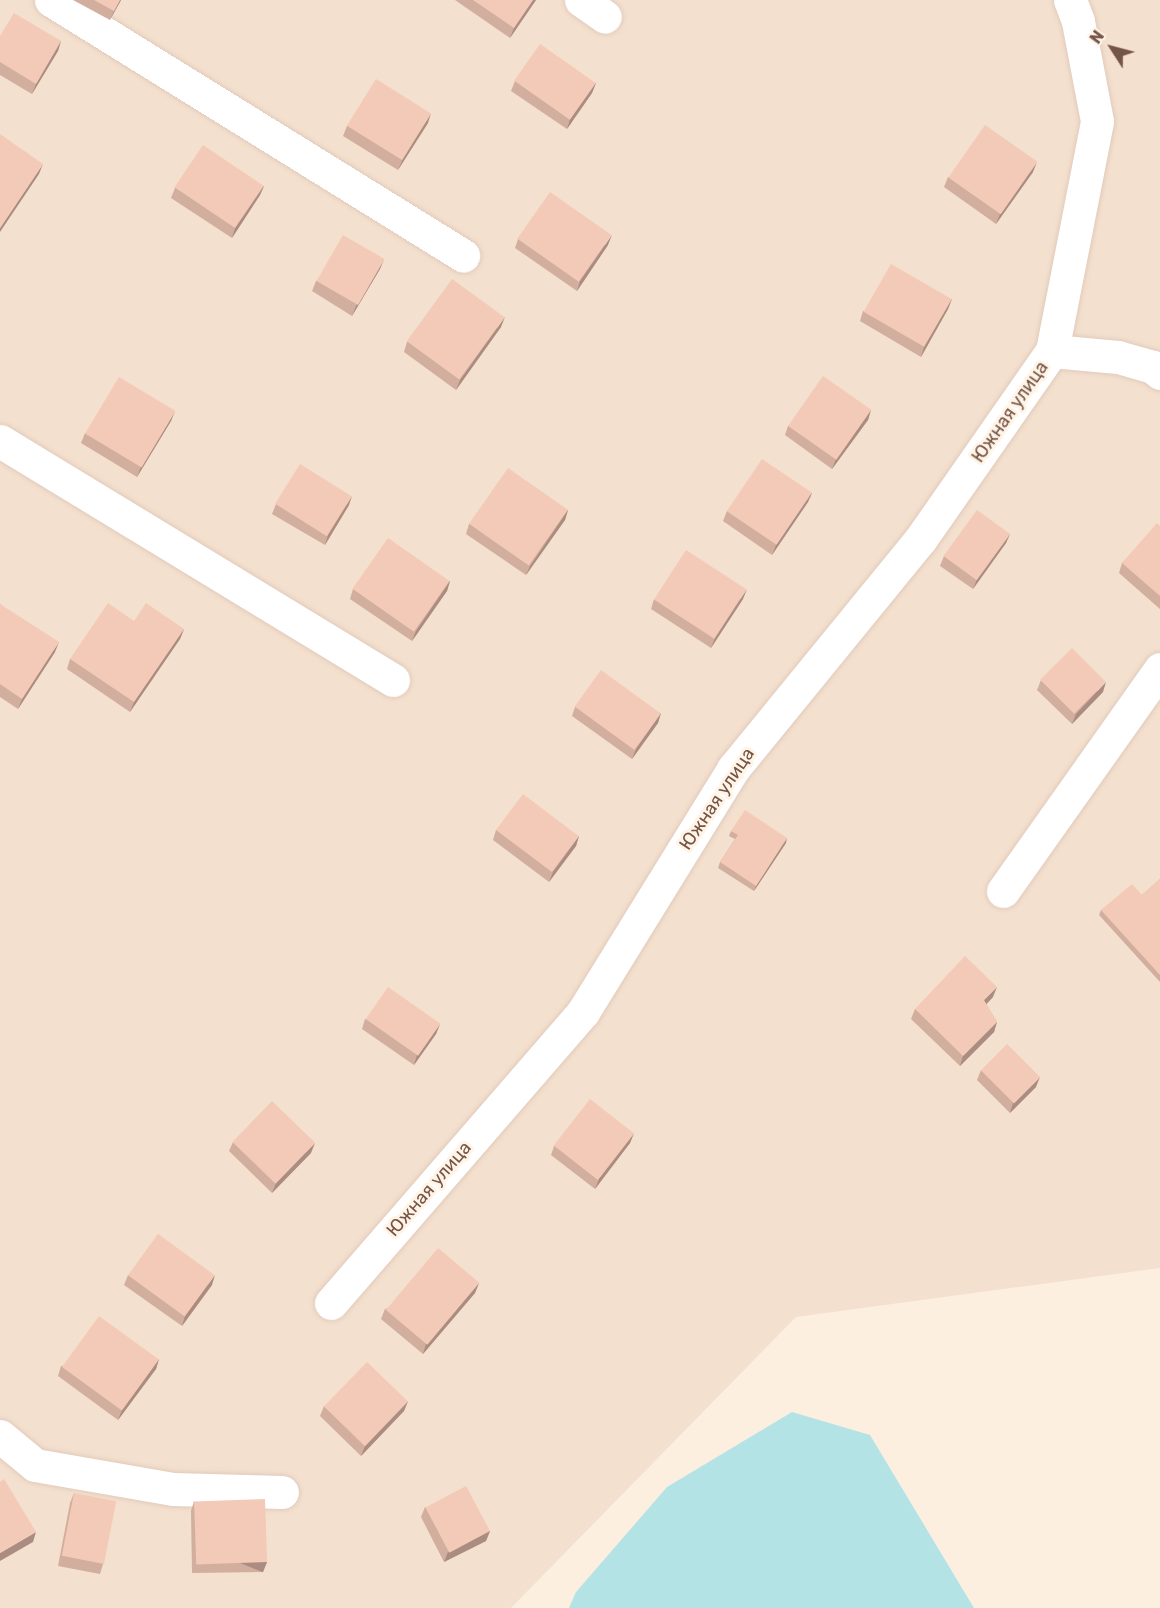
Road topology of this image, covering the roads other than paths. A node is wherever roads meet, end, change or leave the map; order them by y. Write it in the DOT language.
graph roads {
  1 [pos="51,0"];
  2 [pos="1070,0"];
  3 [pos="463,255"];
  4 [pos="1052,351"];
  5 [pos="1160,373"];
  6 [pos="0,441"];
  7 [pos="1160,669"];
  8 [pos="393,680"];
  9 [pos="1003,891"];
  10 [pos="331,1303"];
  11 [pos="0,1436"];
  12 [pos="282,1492"];
  1 -- 3 [label="street"];
  2 -- 4 [label="street"];
  4 -- 5 [label="street, Южная улица"];
  4 -- 10 [label="street, Южная улица"];
  6 -- 8 [label="street"];
  7 -- 9 [label="street"];
  11 -- 12 [label="street"];
}
